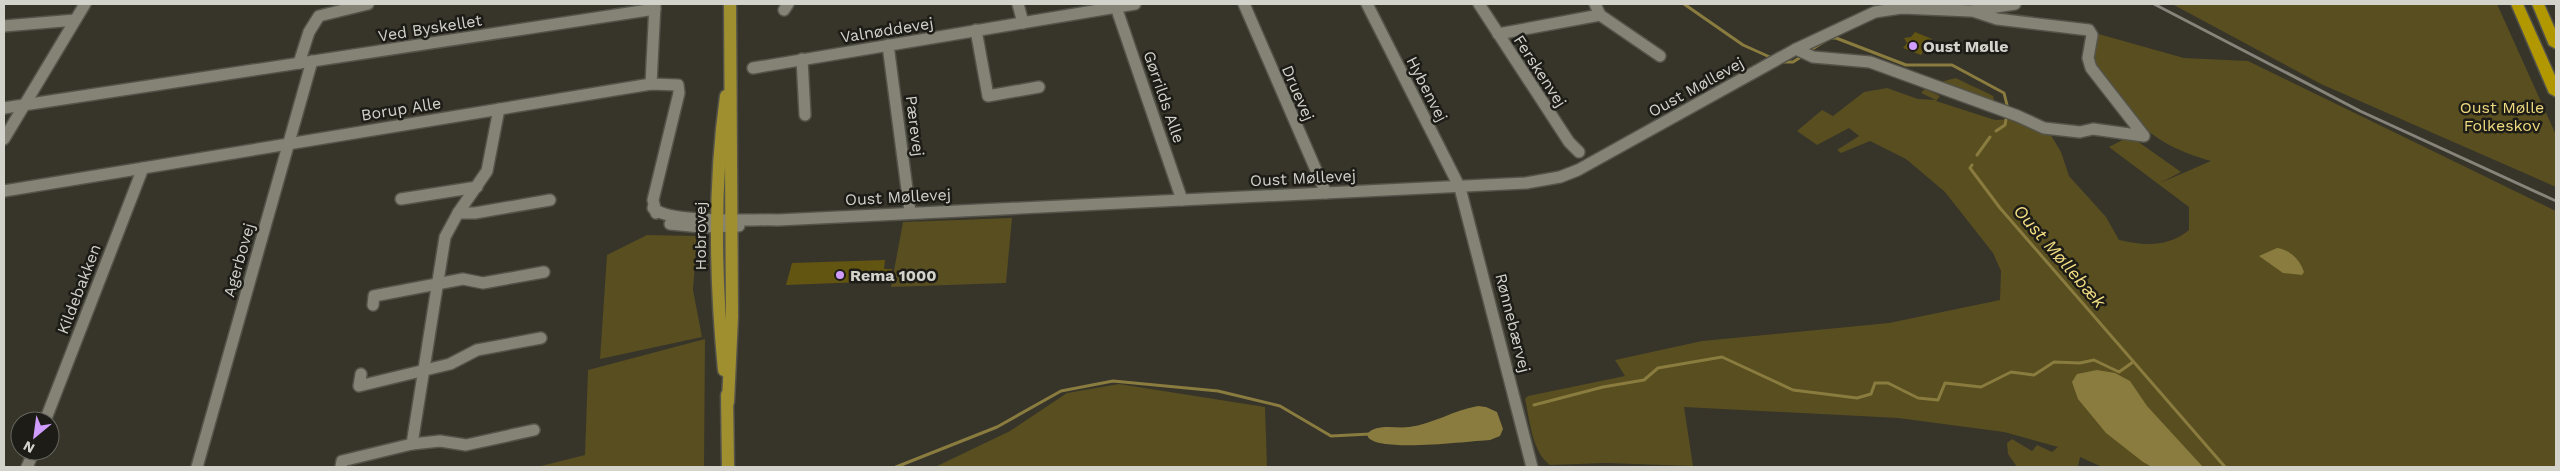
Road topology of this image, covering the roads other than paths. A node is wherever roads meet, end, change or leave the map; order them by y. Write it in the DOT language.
graph roads {
  1 [pos="85,4"];
  2 [pos="368,4"];
  3 [pos="730,4"];
  4 [pos="1018,4"];
  5 [pos="1135,4"];
  6 [pos="1244,4"];
  7 [pos="1367,4"];
  8 [pos="1479,4"];
  9 [pos="1596,4"];
  10 [pos="2015,4"];
  11 [pos="2517,4"];
  12 [pos="2538,4"];
  13 [pos="1116,5"];
  14 [pos="655,6"];
  15 [pos="1971,11"];
  16 [pos="1600,15"];
  17 [pos="74,20"];
  18 [pos="1024,23"];
  19 [pos="4,26"];
  20 [pos="976,30"];
  21 [pos="1498,34"];
  22 [pos="888,45"];
  23 [pos="2556,45"];
  24 [pos="1796,49"];
  25 [pos="1660,56"];
  26 [pos="802,59"];
  27 [pos="312,61"];
  28 [pos="299,63"];
  29 [pos="753,68"];
  30 [pos="730,71"];
  31 [pos="651,84"];
  32 [pos="1039,87"];
  33 [pos="2556,93"];
  34 [pos="24,105"];
  35 [pos="4,108"];
  36 [pos="499,109"];
  37 [pos="805,115"];
  38 [pos="4,139"];
  39 [pos="289,144"];
  40 [pos="1579,152"];
  41 [pos="142,168"];
  42 [pos="478,187"];
  43 [pos="1460,188"];
  44 [pos="4,191"];
  45 [pos="1326,193"];
  46 [pos="401,199"];
  47 [pos="550,200"];
  48 [pos="1182,200"];
  49 [pos="910,212"];
  50 [pos="458,213"];
  51 [pos="716,222"];
  52 [pos="732,222"];
  53 [pos="544,272"];
  54 [pos="436,283"];
  55 [pos="373,305"];
  56 [pos="541,338"];
  57 [pos="422,372"];
  58 [pos="361,374"];
  59 [pos="728,402"];
  60 [pos="49,411"];
  61 [pos="534,430"];
  62 [pos="412,444"];
  63 [pos="197,467"];
  64 [pos="341,467"];
  65 [pos="728,467"];
  66 [pos="1532,467"];
  1 -- 17 [label="street"];
  2 -- 28 [label="street"];
  3 -- 30 [label="main road, Hobrovej"];
  4 -- 18 [label="street"];
  5 -- 13 [label="street, Valnøddevej"];
  6 -- 45 [label="street, Druevej"];
  7 -- 43 [label="street, Hybenvej"];
  8 -- 21 [label="street, Ferskenvej"];
  9 -- 16 [label="street"];
  10 -- 15 [label="street, Oust Møllevej"];
  11 -- 33 [label="highway"];
  12 -- 23 [label="highway"];
  13 -- 18 [label="street, Valnøddevej"];
  13 -- 48 [label="street, Gørrilds Alle"];
  14 -- 27 [label="street, Ved Byskellet"];
  14 -- 31 [label="street"];
  15 -- 24 [label="street, Oust Møllevej"];
  15 -- 24 [label="street, Oust Møllevej"];
  16 -- 21 [label="street"];
  16 -- 25 [label="street"];
  17 -- 19 [label="street"];
  17 -- 34 [label="street"];
  18 -- 20 [label="street, Valnøddevej"];
  20 -- 22 [label="street, Valnøddevej"];
  20 -- 32 [label="street"];
  21 -- 40 [label="street, Ferskenvej"];
  22 -- 26 [label="street, Valnøddevej"];
  22 -- 49 [label="street, Pærevej"];
  24 -- 43 [label="street, Oust Møllevej"];
  26 -- 29 [label="street, Valnøddevej"];
  26 -- 37 [label="street"];
  27 -- 28 [label="street, Ved Byskellet"];
  27 -- 39 [label="street, Agerbovej"];
  28 -- 34 [label="street, Ved Byskellet"];
  30 -- 51 [label="main road, Hobrovej"];
  30 -- 52 [label="main road, Hobrovej"];
  31 -- 36 [label="street, Borup Alle"];
  31 -- 51 [label="street, Borup Alle"];
  34 -- 35 [label="street, Ved Byskellet"];
  34 -- 38 [label="street"];
  36 -- 39 [label="street, Borup Alle"];
  36 -- 42 [label="street"];
  39 -- 41 [label="street, Borup Alle"];
  39 -- 63 [label="street, Agerbovej"];
  41 -- 44 [label="street, Borup Alle"];
  41 -- 60 [label="street, Kildebakken"];
  42 -- 46 [label="street"];
  42 -- 50 [label="street"];
  43 -- 45 [label="street, Oust Møllevej"];
  43 -- 66 [label="street, Rønnebærvej"];
  45 -- 48 [label="street, Oust Møllevej"];
  47 -- 50 [label="street"];
  48 -- 49 [label="street, Oust Møllevej"];
  49 -- 52 [label="street, Oust Møllevej"];
  50 -- 54 [label="street"];
  51 -- 52 [label="street, Oust Møllevej"];
  51 -- 59 [label="main road, Hobrovej"];
  52 -- 59 [label="main road, Hobrovej"];
  53 -- 54 [label="street"];
  54 -- 55 [label="street"];
  54 -- 57 [label="street"];
  56 -- 57 [label="street"];
  57 -- 58 [label="street"];
  57 -- 62 [label="street"];
  59 -- 65 [label="main road, Hobrovej"];
  61 -- 62 [label="street"];
  62 -- 64 [label="street"];
}
